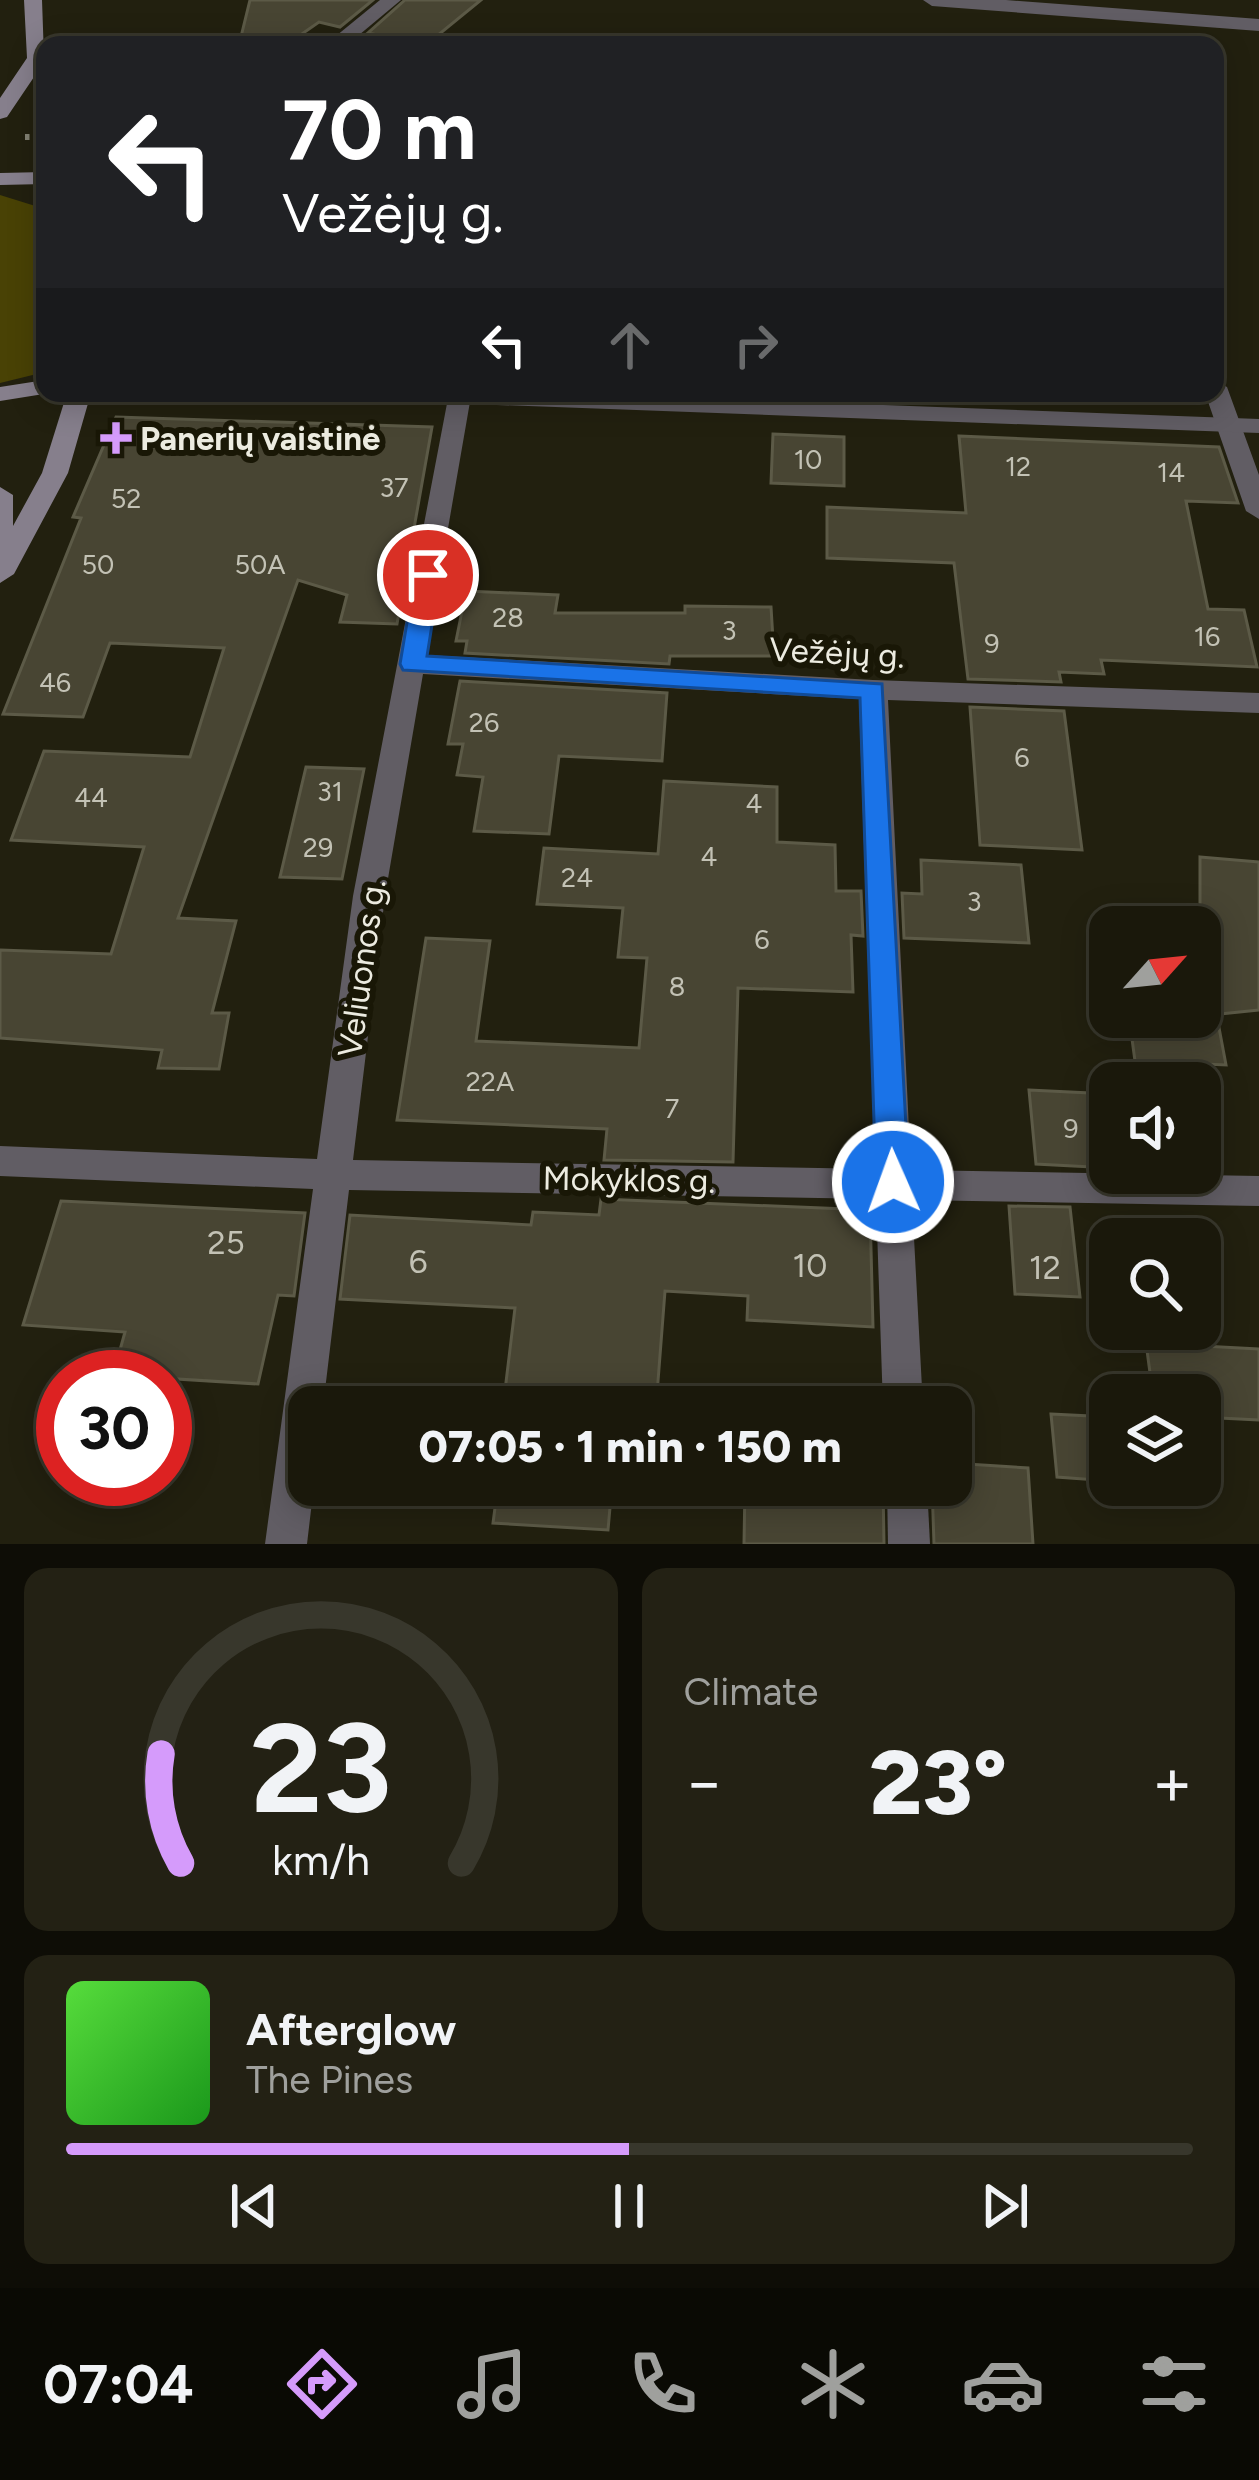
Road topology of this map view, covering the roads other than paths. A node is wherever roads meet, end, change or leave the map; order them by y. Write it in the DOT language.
graph roads {
  1 [pos="33,0"];
  2 [pos="392,0"];
  3 [pos="932,0"];
  4 [pos="1162,18"];
  5 [pos="1259,25"];
  6 [pos="346,36"];
  7 [pos="1162,36"];
  8 [pos="36,44"];
  9 [pos="36,59"];
  10 [pos="0,113"];
  11 [pos="36,178"];
  12 [pos="0,179"];
  13 [pos="36,388"];
  14 [pos="0,394"];
  15 [pos="76,402"];
  16 [pos="458,402"];
  17 [pos="618,402"];
  18 [pos="1219,402"];
  19 [pos="1226,425"];
  20 [pos="1259,426"];
  21 [pos="0,496"];
  22 [pos="1259,511"];
  23 [pos="0,537"];
  24 [pos="0,574"];
  25 [pos="412,664"];
  26 [pos="873,690"];
  27 [pos="1259,704"];
  28 [pos="0,1161"];
  29 [pos="333,1175"];
  30 [pos="893,1182"];
  31 [pos="1259,1191"];
  32 [pos="902,1386"];
  33 [pos="908,1506"];
  34 [pos="286,1544"];
  35 [pos="910,1544"];
  1 -- 8 [label="main road"];
  2 -- 6 [label="street"];
  3 -- 4 [label="street"];
  4 -- 5 [label="street"];
  4 -- 7 [label="street"];
  9 -- 10 [label="main road"];
  11 -- 12 [label="main road"];
  13 -- 14 [label="main road"];
  15 -- 24 [label="main road"];
  16 -- 25 [label="street, Veliuonos g."];
  17 -- 19 [label="street"];
  18 -- 19 [label="street"];
  19 -- 20 [label="street"];
  19 -- 22 [label="street"];
  21 -- 23 [label="main road"];
  25 -- 26 [label="street, Vežėjų g."];
  25 -- 29 [label="street, Veliuonos g."];
  26 -- 27 [label="street, Vežėjų g."];
  26 -- 30 [label="street"];
  28 -- 29 [label="street, Mokyklos g."];
  29 -- 30 [label="street, Mokyklos g."];
  29 -- 34 [label="street, Veliuonos g."];
  30 -- 31 [label="street, Mokyklos g."];
  30 -- 32 [label="street"];
  33 -- 35 [label="street"];
}
